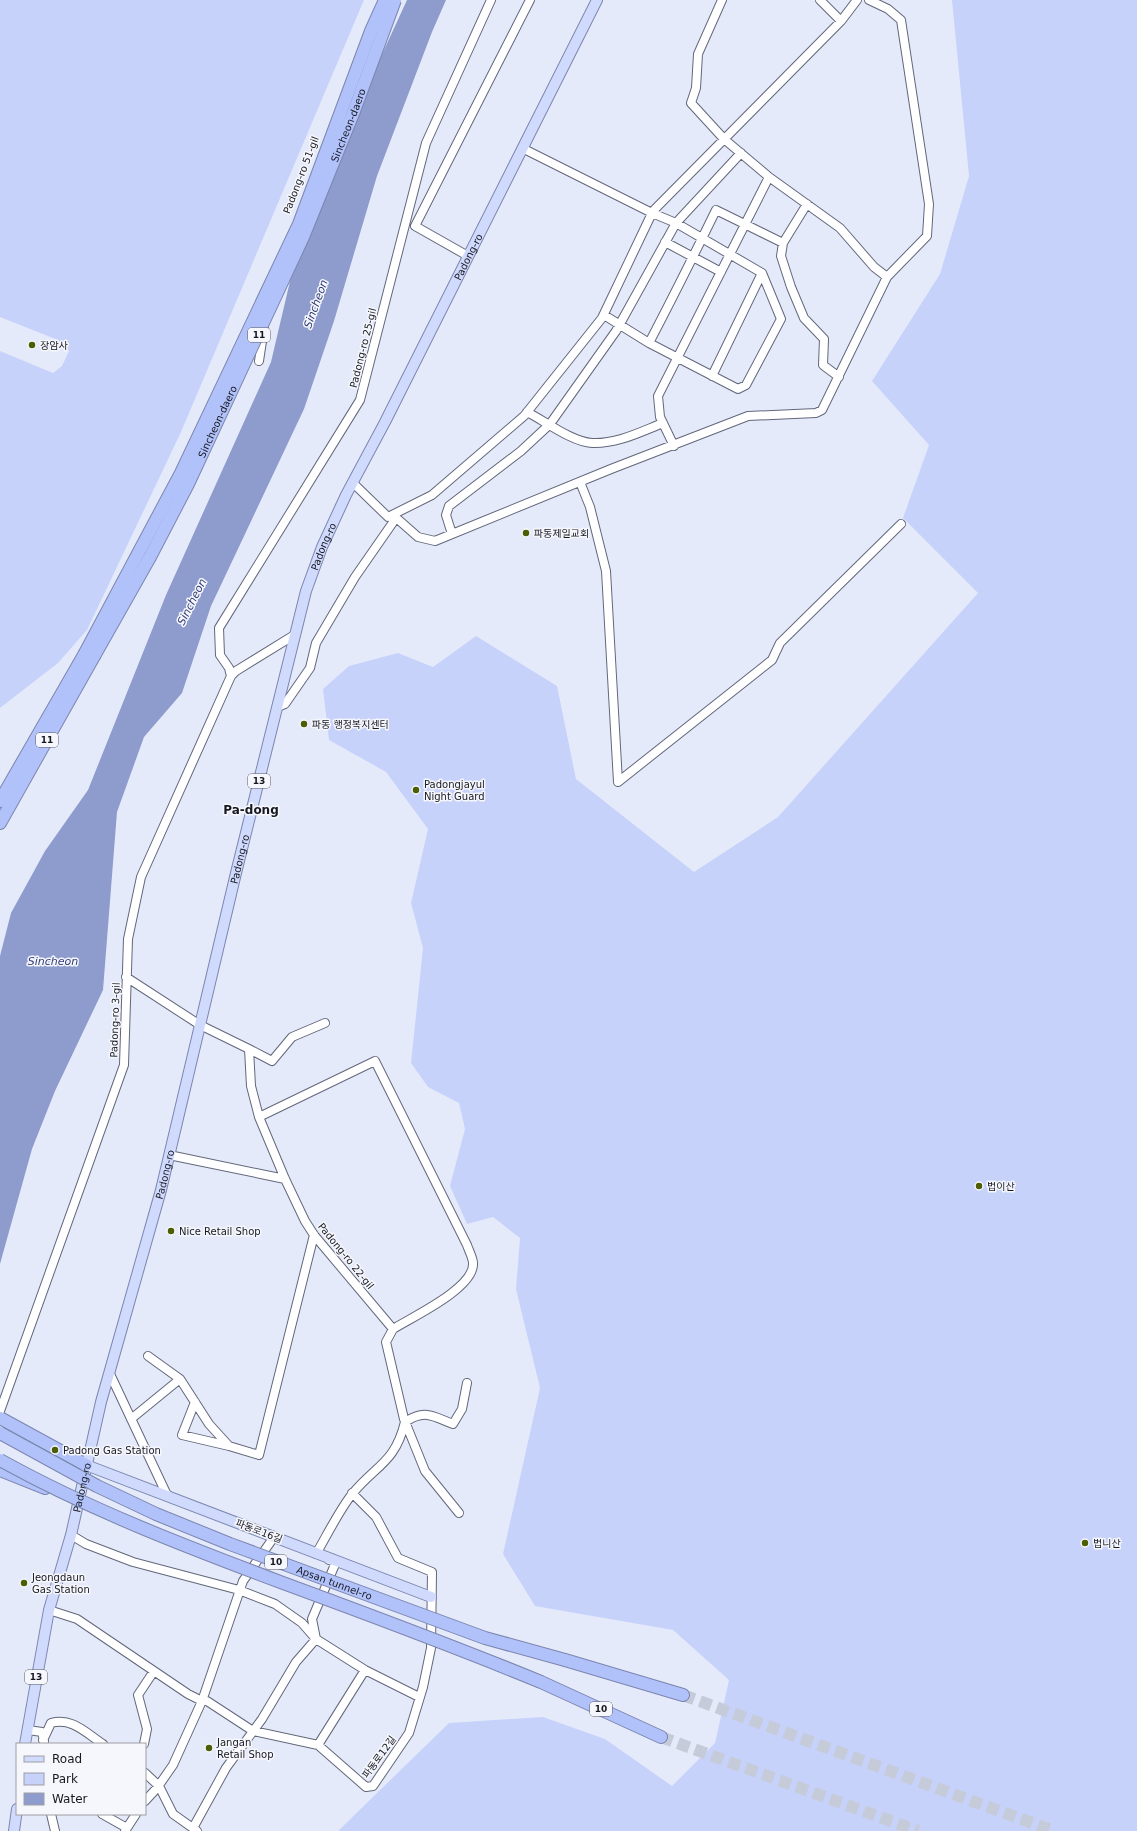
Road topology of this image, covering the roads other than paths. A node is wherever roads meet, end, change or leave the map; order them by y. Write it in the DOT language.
graph roads {
  1 [pos="381,0"];
  2 [pos="384,0"];
  3 [pos="395,0"];
  4 [pos="491,0"];
  5 [pos="530,0"];
  6 [pos="597,0"];
  7 [pos="722,0"];
  8 [pos="820,0"];
  9 [pos="857,0"];
  10 [pos="869,0"];
  11 [pos="841,21"];
  12 [pos="724,139"];
  13 [pos="522,148"];
  14 [pos="741,153"];
  15 [pos="769,177"];
  16 [pos="807,204"];
  17 [pos="652,213"];
  18 [pos="406,220"];
  19 [pos="676,223"];
  20 [pos="746,224"];
  21 [pos="415,226"];
  22 [pos="702,239"];
  23 [pos="665,242"];
  24 [pos="783,243"];
  25 [pos="730,254"];
  26 [pos="468,256"];
  27 [pos="693,257"];
  28 [pos="721,272"];
  29 [pos="762,273"];
  30 [pos="887,278"];
  31 [pos="604,315"];
  32 [pos="619,325"];
  33 [pos="649,343"];
  34 [pos="677,359"];
  35 [pos="259,361"];
  36 [pos="712,376"];
  37 [pos="839,377"];
  38 [pos="527,412"];
  39 [pos="663,423"];
  40 [pos="550,424"];
  41 [pos="674,446"];
  42 [pos="580,482"];
  43 [pos="353,483"];
  44 [pos="394,516"];
  45 [pos="901,524"];
  46 [pos="452,534"];
  47 [pos="296,634"];
  48 [pos="89,656"];
  49 [pos="231,676"];
  50 [pos="277,707"];
  51 [pos="14,798"];
  52 [pos="0,801"];
  53 [pos="0,824"];
  54 [pos="0,832"];
  55 [pos="126,977"];
  56 [pos="325,1023"];
  57 [pos="200,1025"];
  58 [pos="249,1049"];
  59 [pos="259,1117"];
  60 [pos="169,1155"];
  61 [pos="285,1179"];
  62 [pos="314,1235"];
  63 [pos="393,1329"];
  64 [pos="148,1356"];
  65 [pos="110,1374"];
  66 [pos="180,1379"];
  67 [pos="467,1383"];
  68 [pos="195,1402"];
  69 [pos="0,1411"];
  70 [pos="0,1418"];
  71 [pos="131,1419"];
  72 [pos="405,1422"];
  73 [pos="0,1433"];
  74 [pos="228,1446"];
  75 [pos="0,1460"];
  76 [pos="86,1465"];
  77 [pos="0,1470"];
  78 [pos="352,1493"];
  79 [pos="69,1496"];
  80 [pos="171,1498"];
  81 [pos="459,1513"];
  82 [pos="71,1535"];
  83 [pos="274,1537"];
  84 [pos="316,1554"];
  85 [pos="239,1590"];
  86 [pos="431,1597"];
  87 [pos="49,1610"];
  88 [pos="316,1640"];
  89 [pos="365,1670"];
  90 [pos="154,1671"];
  91 [pos="683,1695"];
  92 [pos="419,1697"];
  93 [pos="202,1701"];
  94 [pos="28,1730"];
  95 [pos="253,1731"];
  96 [pos="661,1736"];
  97 [pos="44,1742"];
  98 [pos="25,1743"];
  99 [pos="102,1743"];
  100 [pos="144,1743"];
  101 [pos="318,1745"];
  102 [pos="146,1774"];
  103 [pos="159,1786"];
  104 [pos="146,1800"];
  105 [pos="16,1815"];
  106 [pos="52,1815"];
  107 [pos="104,1815"];
  108 [pos="135,1815"];
  109 [pos="126,1830"];
  110 [pos="195,1830"];
  111 [pos="14,1831"];
  112 [pos="55,1831"];
  1 -- 35 [label="street, Padong-ro 51-gil"];
  2 -- 48 [label="highway, Sincheon-daero / 11, bridge"];
  3 -- 48 [label="highway, Sincheon-daero / 11, bridge"];
  4 -- 18 [label="street, Padong-ro 25-gil"];
  5 -- 21 [label="street"];
  6 -- 13 [label="main road, Padong-ro / 13"];
  7 -- 12 [label="street"];
  8 -- 11 [label="street"];
  9 -- 11 [label="street"];
  10 -- 30 [label="street"];
  11 -- 12 [label="street"];
  12 -- 14 [label="street"];
  12 -- 17 [label="street"];
  13 -- 17 [label="street"];
  13 -- 26 [label="main road, Padong-ro / 13"];
  14 -- 15 [label="street"];
  14 -- 19 [label="street"];
  15 -- 16 [label="street"];
  15 -- 20 [label="street"];
  16 -- 24 [label="street"];
  16 -- 30 [label="street"];
  17 -- 19 [label="street"];
  17 -- 31 [label="street"];
  18 -- 21 [label="street"];
  18 -- 49 [label="street, Padong-ro 25-gil"];
  19 -- 22 [label="street"];
  19 -- 23 [label="street"];
  20 -- 22 [label="street"];
  20 -- 24 [label="street"];
  20 -- 25 [label="street"];
  21 -- 26 [label="street"];
  22 -- 25 [label="street"];
  22 -- 27 [label="street"];
  23 -- 27 [label="street"];
  23 -- 32 [label="street"];
  24 -- 37 [label="street"];
  25 -- 28 [label="street"];
  25 -- 29 [label="street"];
  26 -- 43 [label="main road, Padong-ro / 13"];
  27 -- 28 [label="street"];
  27 -- 33 [label="street"];
  28 -- 34 [label="street"];
  29 -- 36 [label="street"];
  29 -- 36 [label="street"];
  30 -- 37 [label="street"];
  31 -- 32 [label="street"];
  31 -- 38 [label="street"];
  32 -- 33 [label="street"];
  32 -- 40 [label="street"];
  33 -- 34 [label="street"];
  34 -- 36 [label="street"];
  34 -- 39 [label="street"];
  37 -- 41 [label="street"];
  38 -- 40 [label="street"];
  38 -- 44 [label="street"];
  39 -- 40 [label="street"];
  39 -- 41 [label="street"];
  40 -- 46 [label="street"];
  41 -- 42 [label="street"];
  42 -- 45 [label="street"];
  42 -- 46 [label="street"];
  43 -- 44 [label="street"];
  43 -- 47 [label="main road, Padong-ro / 13"];
  44 -- 46 [label="street"];
  44 -- 50 [label="street"];
  47 -- 49 [label="street"];
  47 -- 50 [label="main road, Padong-ro / 13"];
  48 -- 51 [label="highway, Sincheon-daero / 11"];
  48 -- 52 [label="highway, Sincheon-daero / 11"];
  49 -- 55 [label="street, Padong-ro 3-gil"];
  50 -- 57 [label="main road, Padong-ro / 13"];
  51 -- 53 [label="highway, Sincheon-daero / 11"];
  51 -- 54 [label="highway, 11"];
  55 -- 57 [label="street"];
  55 -- 69 [label="street, Padong-ro 3-gil"];
  56 -- 58 [label="street"];
  57 -- 58 [label="street"];
  57 -- 60 [label="main road, Padong-ro / 13"];
  58 -- 59 [label="street, Padong-ro 22-gil"];
  59 -- 61 [label="street, Padong-ro 22-gil"];
  59 -- 63 [label="street"];
  60 -- 61 [label="street"];
  60 -- 65 [label="main road, Padong-ro / 13"];
  61 -- 62 [label="street, Padong-ro 22-gil"];
  62 -- 63 [label="street, Padong-ro 22-gil"];
  62 -- 74 [label="street"];
  63 -- 72 [label="street"];
  64 -- 66 [label="street"];
  65 -- 71 [label="street"];
  65 -- 76 [label="main road, Padong-ro / 13"];
  66 -- 68 [label="street"];
  66 -- 71 [label="street"];
  67 -- 72 [label="street"];
  68 -- 74 [label="street"];
  68 -- 74 [label="street"];
  70 -- 76 [label="highway"];
  71 -- 80 [label="street"];
  72 -- 78 [label="street"];
  72 -- 81 [label="street"];
  73 -- 91 [label="highway, Apsan tunnel-ro / 10, bridge"];
  75 -- 79 [label="highway, Apsan tunnel-ro / 10, bridge"];
  76 -- 80 [label="main road, 파동로16길"];
  76 -- 82 [label="main road, Padong-ro / 13"];
  77 -- 79 [label="highway, bridge"];
  78 -- 84 [label="street"];
  78 -- 86 [label="street, 파동로12길"];
  79 -- 96 [label="highway, Apsan tunnel-ro / 10, bridge"];
  80 -- 83 [label="main road, 파동로16길"];
  82 -- 85 [label="street"];
  82 -- 87 [label="main road, Padong-ro / 13"];
  83 -- 84 [label="street"];
  83 -- 85 [label="street"];
  84 -- 86 [label="main road"];
  84 -- 88 [label="street"];
  85 -- 88 [label="street"];
  85 -- 93 [label="street"];
  86 -- 92 [label="street, 파동로12길"];
  87 -- 90 [label="street, 파동로12길"];
  87 -- 94 [label="main road, Padong-ro / 13"];
  88 -- 89 [label="street"];
  88 -- 95 [label="street"];
  89 -- 92 [label="street"];
  89 -- 101 [label="street"];
  90 -- 93 [label="street, 파동로12길"];
  90 -- 100 [label="street"];
  92 -- 101 [label="street, 파동로12길"];
  93 -- 95 [label="street, 파동로12길"];
  93 -- 103 [label="street"];
  94 -- 97 [label="street"];
  94 -- 98 [label="main road, Padong-ro / 13"];
  95 -- 101 [label="street, 파동로12길"];
  95 -- 110 [label="street"];
  97 -- 99 [label="street"];
  102 -- 103 [label="street"];
  103 -- 104 [label="street"];
  103 -- 110 [label="street"];
  105 -- 111 [label="main road"];
  106 -- 112 [label="street"];
  107 -- 109 [label="street"];
  108 -- 109 [label="street"];
}
